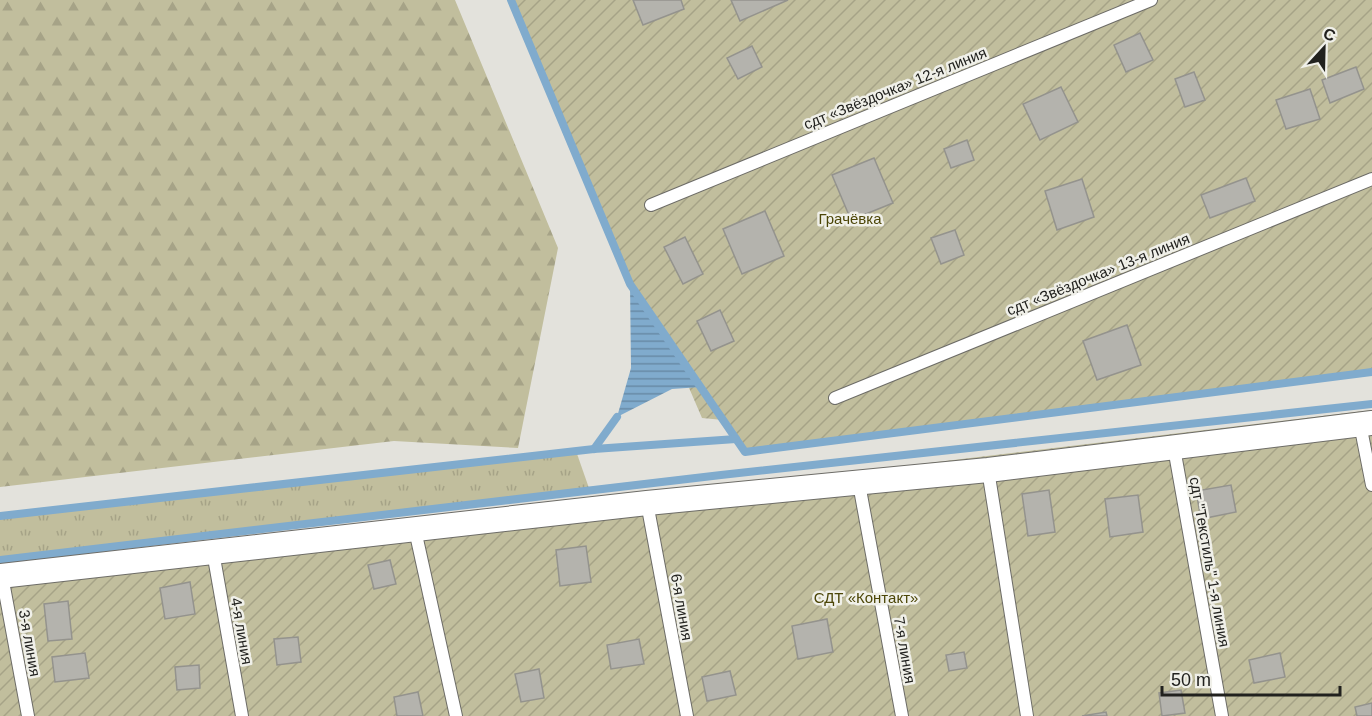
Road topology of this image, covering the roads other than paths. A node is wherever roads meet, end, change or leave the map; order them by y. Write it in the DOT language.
graph roads {
  1 [pos="1151,0"];
  2 [pos="1372,179"];
  3 [pos="651,205"];
  4 [pos="835,398"];
  5 [pos="1366,424"];
  6 [pos="1174,448"];
  7 [pos="988,470"];
  8 [pos="859,484"];
  9 [pos="1372,485"];
  10 [pos="647,503"];
  11 [pos="415,530"];
  12 [pos="213,552"];
  13 [pos="1,576"];
  14 [pos="28,716"];
  15 [pos="242,716"];
  16 [pos="456,716"];
  17 [pos="687,716"];
  18 [pos="902,716"];
  19 [pos="1027,716"];
  20 [pos="1222,716"];
  1 -- 3 [label="lane, сдт «Звёздочка» 12-я линия"];
  2 -- 4 [label="lane, сдт «Звёздочка» 13-я линия"];
  5 -- 6 [label="street"];
  5 -- 9 [label="lane"];
  6 -- 7 [label="street"];
  6 -- 20 [label="lane, сдт \"Текстиль\" 1-я линия"];
  7 -- 8 [label="street"];
  7 -- 19 [label="lane"];
  8 -- 10 [label="street"];
  8 -- 18 [label="lane, 7-я линия"];
  10 -- 11 [label="street"];
  10 -- 17 [label="lane, 6-я линия"];
  11 -- 12 [label="street"];
  11 -- 16 [label="lane"];
  12 -- 13 [label="street"];
  12 -- 15 [label="lane, 4-я линия"];
  13 -- 14 [label="lane, 3-я линия"];
}
